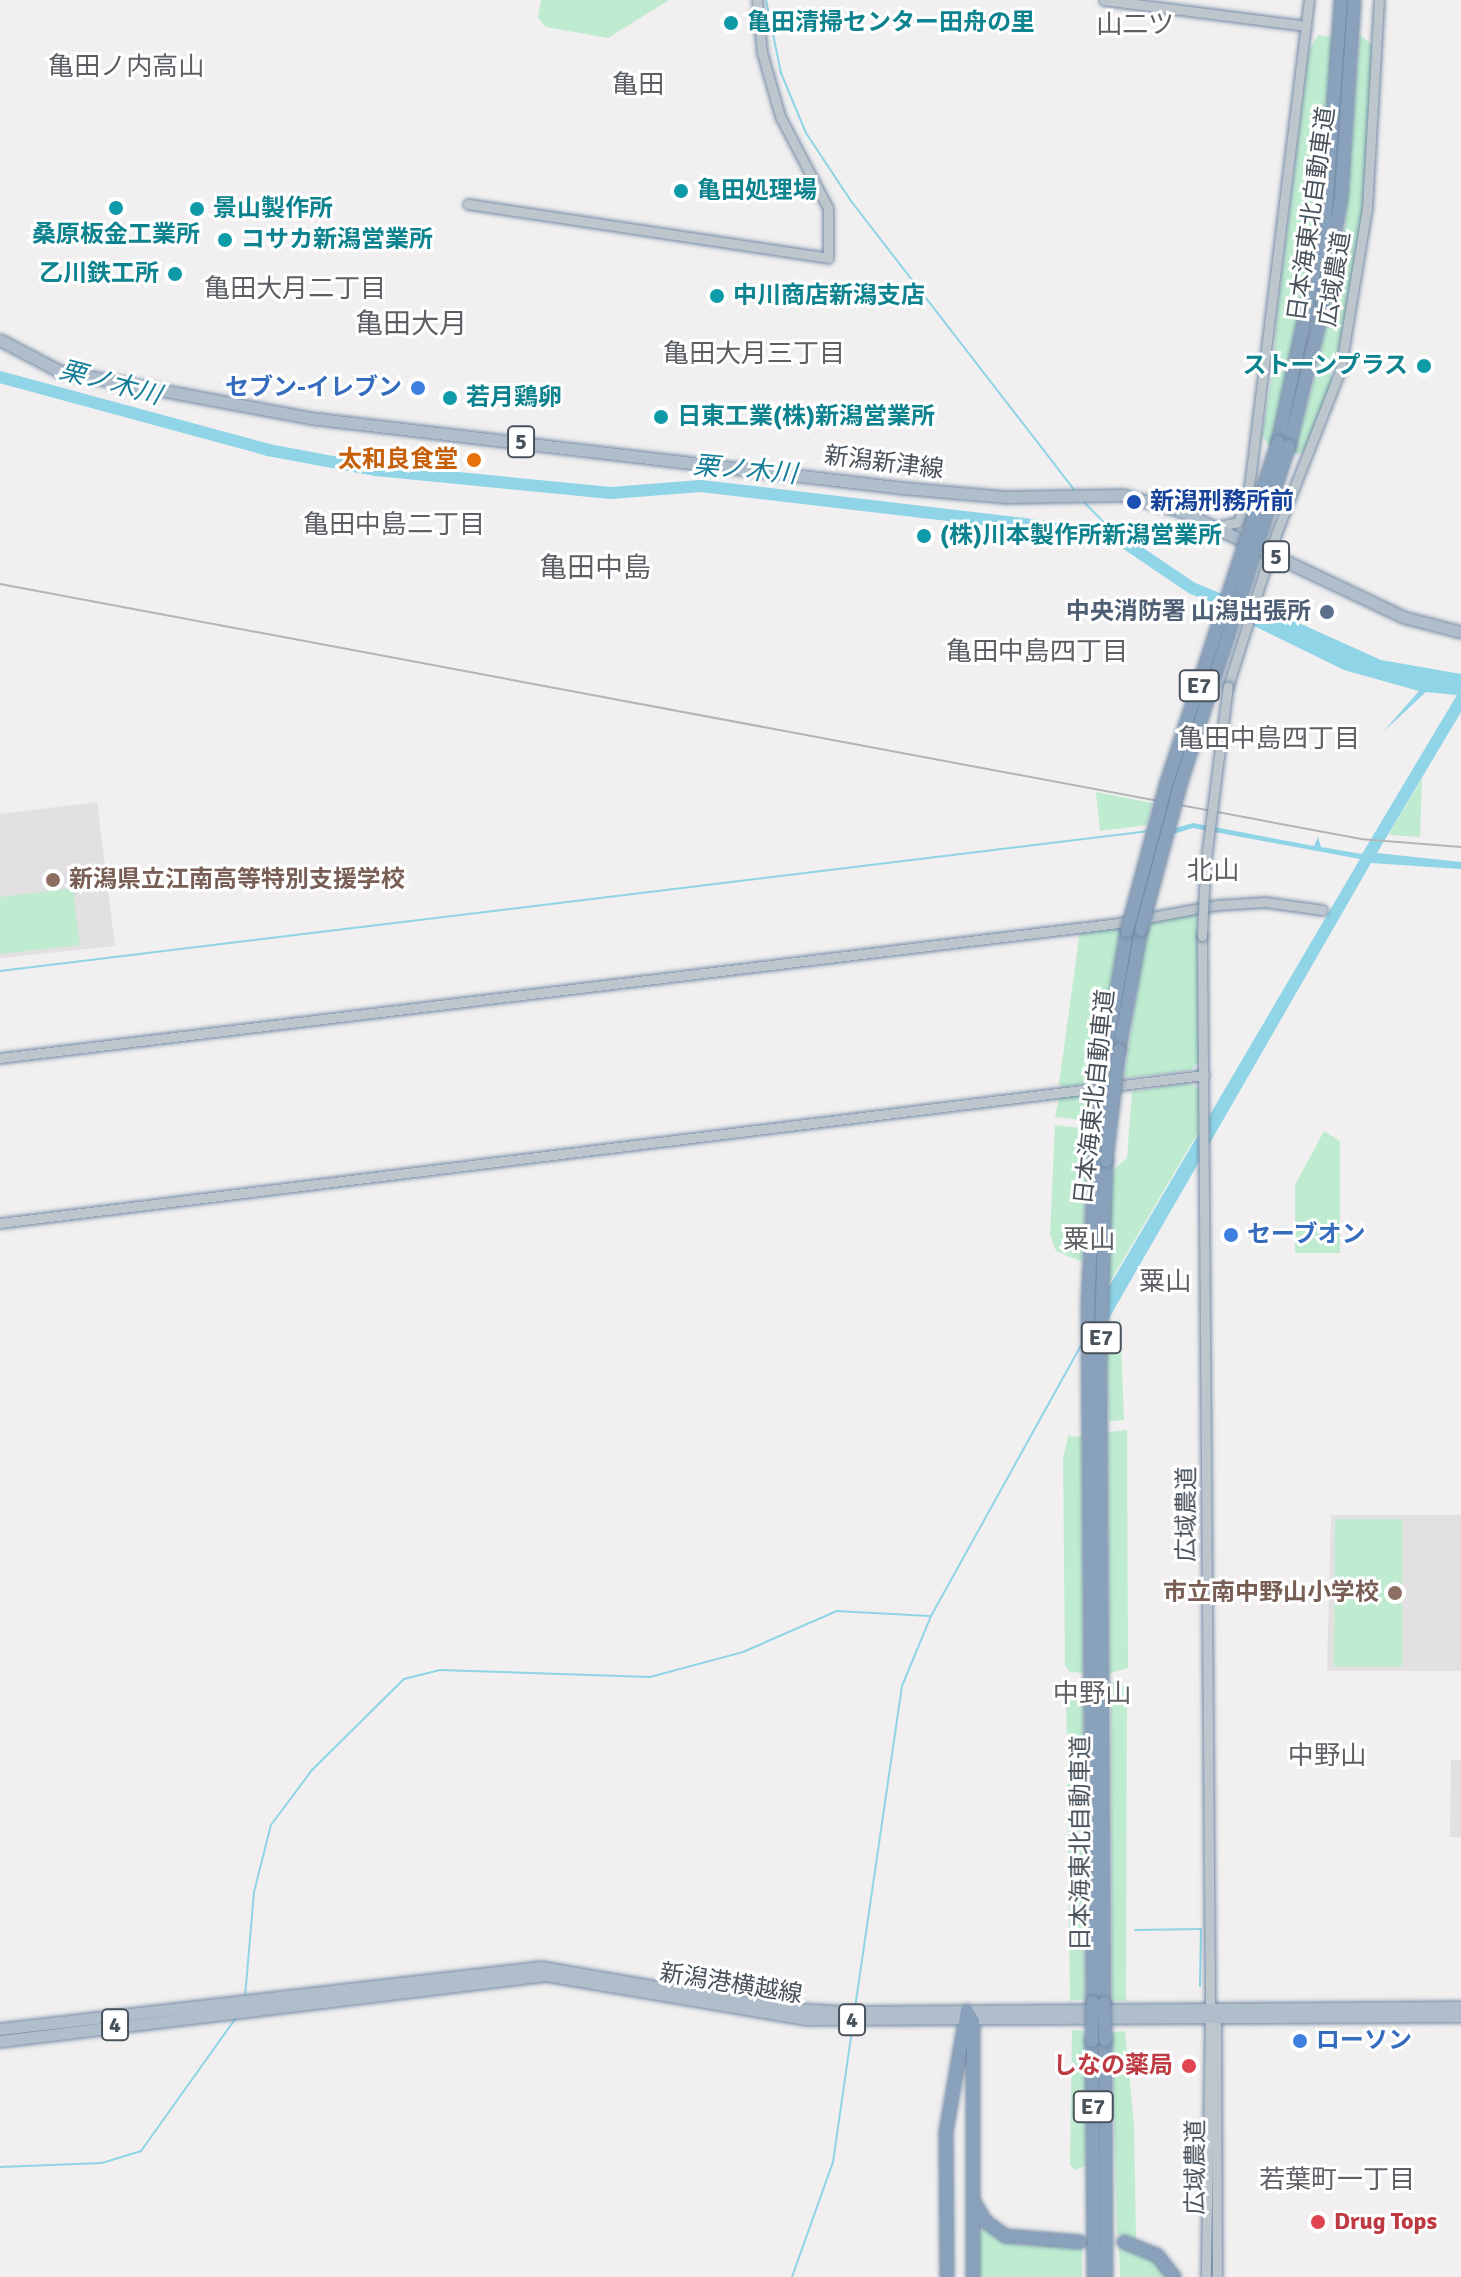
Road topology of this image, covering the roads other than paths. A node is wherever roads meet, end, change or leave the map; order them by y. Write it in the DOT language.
graph roads {
  1 [pos="757,0"];
  2 [pos="1104,0"];
  3 [pos="1309,0"];
  4 [pos="1341,0"];
  5 [pos="1354,0"];
  6 [pos="1379,0"];
  7 [pos="1306,26"];
  8 [pos="468,204"];
  9 [pos="0,340"];
  10 [pos="1283,444"];
  11 [pos="1213,527"];
  12 [pos="1270,554"];
  13 [pos="1461,632"];
  14 [pos="1322,910"];
  15 [pos="1113,1048"];
  16 [pos="0,1058"];
  17 [pos="1204,1075"];
  18 [pos="0,1223"];
  19 [pos="1095,1435"];
  20 [pos="234,2006"];
  21 [pos="1461,2007"];
  22 [pos="1461,2016"];
  23 [pos="1211,2017"];
  24 [pos="968,2018"];
  25 [pos="0,2029"];
  26 [pos="0,2041"];
  27 [pos="1099,2173"];
  28 [pos="973,2199"];
  29 [pos="1080,2242"];
  30 [pos="1124,2242"];
  31 [pos="947,2277"];
  32 [pos="973,2277"];
  33 [pos="1091,2277"];
  34 [pos="1106,2277"];
  35 [pos="1113,2277"];
  36 [pos="1174,2277"];
  37 [pos="1206,2277"];
  38 [pos="1217,2277"];
  1 -- 8 [label="street"];
  2 -- 7 [label="street"];
  3 -- 7 [label="street"];
  4 -- 10 [label="highway, 日本海東北自動車道 / E7"];
  5 -- 10 [label="highway, 日本海東北自動車道 / E7"];
  6 -- 12 [label="street, 広域農道"];
  7 -- 11 [label="street"];
  9 -- 11 [label="main road, 新潟新津線 / 5"];
  10 -- 15 [label="highway, 日本海東北自動車道 / E7, bridge"];
  11 -- 12 [label="main road, 新潟新津線 / 5"];
  12 -- 13 [label="main road, 新潟新津線 / 5"];
  12 -- 17 [label="street, 広域農道, bridge"];
  14 -- 16 [label="street"];
  15 -- 19 [label="highway, 日本海東北自動車道 / E7, bridge"];
  15 -- 19 [label="highway, 日本海東北自動車道 / E7, bridge"];
  17 -- 18 [label="street"];
  17 -- 23 [label="street, 広域農道"];
  19 -- 27 [label="highway, 日本海東北自動車道 / E7, bridge"];
  20 -- 24 [label="main road, 新潟港横越線 / 4"];
  20 -- 24 [label="main road, 新潟港横越線 / 4"];
  20 -- 25 [label="main road, 新潟港横越線 / 4"];
  20 -- 26 [label="main road, 新潟港横越線 / 4"];
  21 -- 23 [label="main road, 新潟港横越線 / 4"];
  22 -- 23 [label="main road, 新潟港横越線 / 4"];
  23 -- 24 [label="main road, 新潟港横越線 / 4"];
  23 -- 37 [label="street, 広域農道"];
  23 -- 38 [label="street, 広域農道"];
  24 -- 28 [label="highway"];
  24 -- 31 [label="highway"];
  27 -- 33 [label="highway, 日本海東北自動車道 / E7"];
  27 -- 34 [label="highway, 日本海東北自動車道 / E7"];
  27 -- 35 [label="highway"];
  28 -- 29 [label="highway"];
  28 -- 32 [label="highway"];
  30 -- 36 [label="highway"];
}
